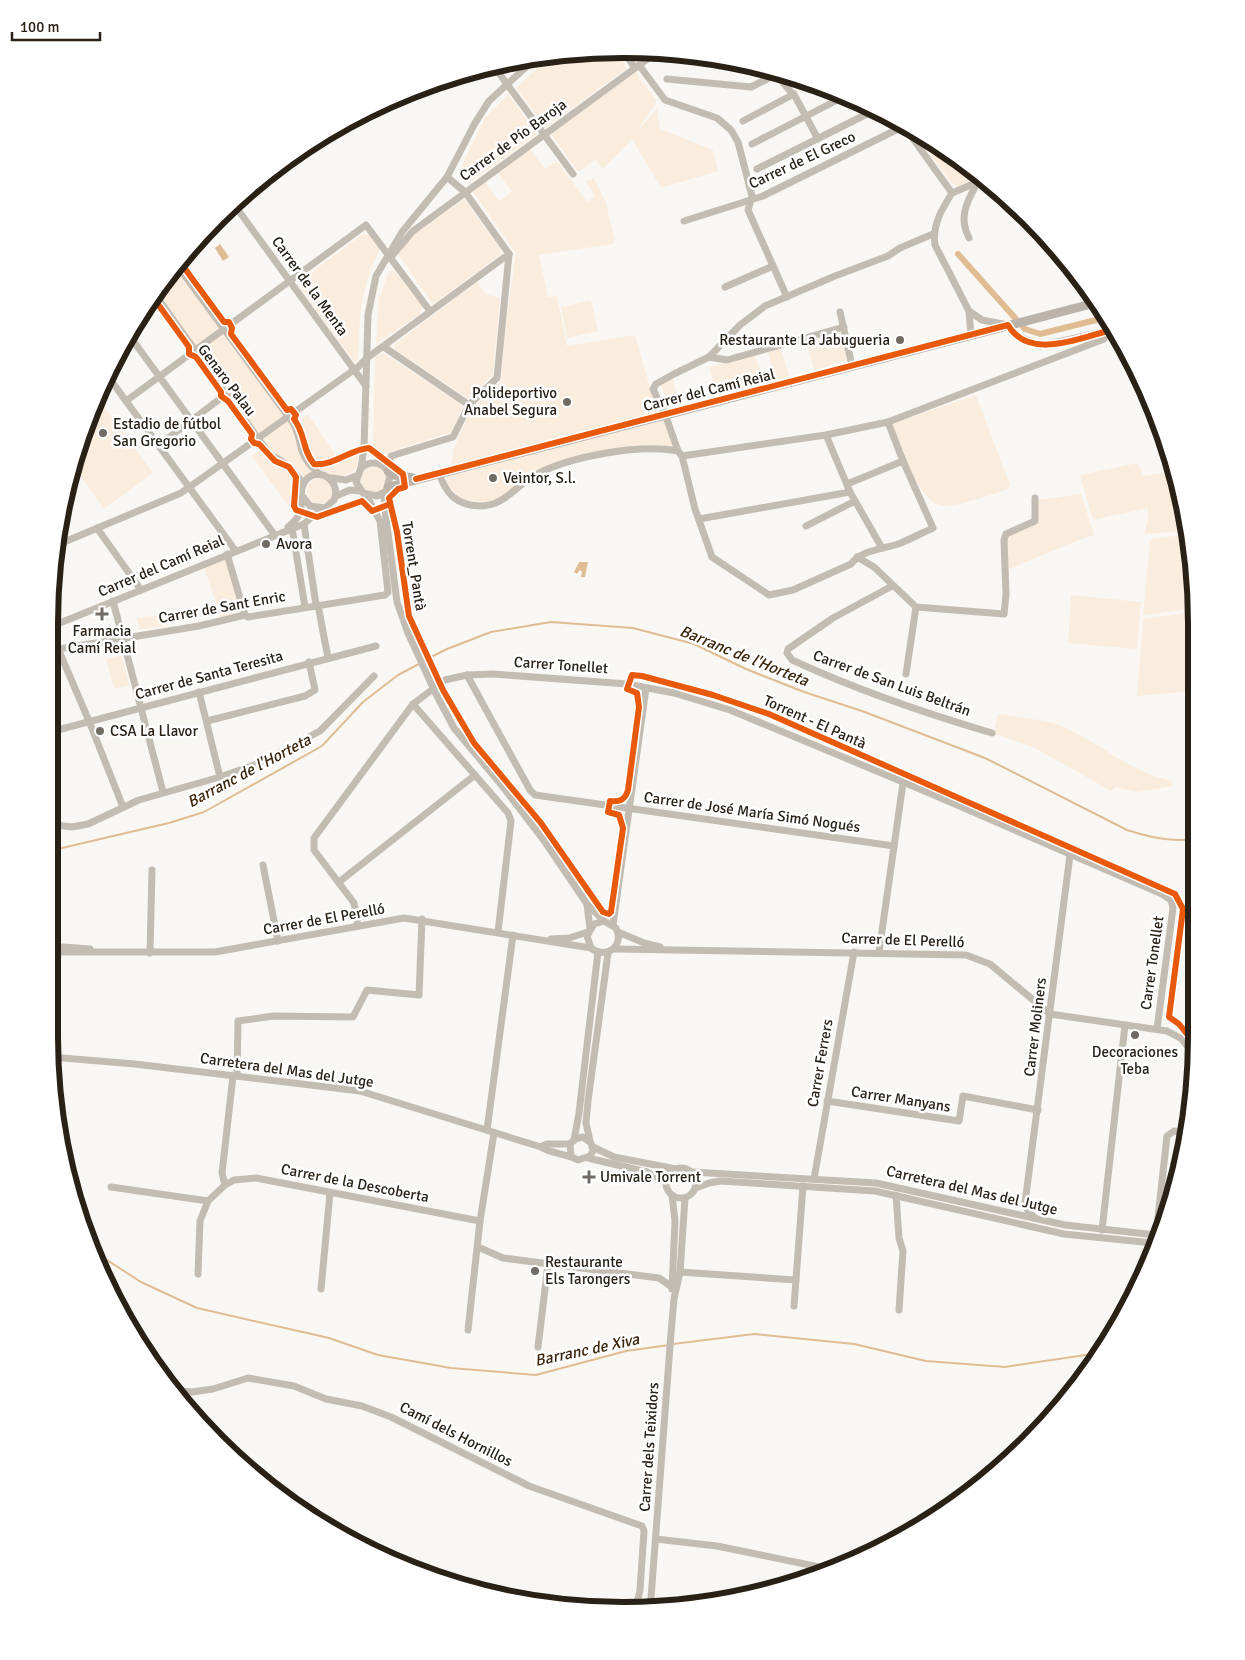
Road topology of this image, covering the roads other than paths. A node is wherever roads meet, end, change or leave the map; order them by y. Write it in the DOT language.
graph roads {
  1 [pos="630,58"];
  2 [pos="647,59"];
  3 [pos="528,65"];
  4 [pos="637,66"];
  5 [pos="498,72"];
  6 [pos="765,76"];
  7 [pos="769,77"];
  8 [pos="667,79"];
  9 [pos="765,80"];
  10 [pos="781,80"];
  11 [pos="507,84"];
  12 [pos="794,94"];
  13 [pos="837,100"];
  14 [pos="867,114"];
  15 [pos="807,116"];
  16 [pos="743,120"];
  17 [pos="898,129"];
  18 [pos="544,135"];
  19 [pos="911,137"];
  20 [pos="818,139"];
  21 [pos="752,144"];
  22 [pos="757,169"];
  23 [pos="573,174"];
  24 [pos="447,178"];
  25 [pos="977,183"];
  26 [pos="979,185"];
  27 [pos="465,192"];
  28 [pos="952,193"];
  29 [pos="750,200"];
  30 [pos="238,209"];
  31 [pos="684,220"];
  32 [pos="933,234"];
  33 [pos="969,238"];
  34 [pos="509,254"];
  35 [pos="390,255"];
  36 [pos="773,266"];
  37 [pos="181,270"];
  38 [pos="290,282"];
  39 [pos="725,287"];
  40 [pos="787,297"];
  41 [pos="159,300"];
  42 [pos="1089,305"];
  43 [pos="430,311"];
  44 [pos="969,311"];
  45 [pos="840,312"];
  46 [pos="1009,325"];
  47 [pos="844,327"];
  48 [pos="224,329"];
  49 [pos="1106,331"];
  50 [pos="1107,333"];
  51 [pos="972,335"];
  52 [pos="133,340"];
  53 [pos="384,347"];
  54 [pos="194,351"];
  55 [pos="709,357"];
  56 [pos="367,358"];
  57 [pos="852,366"];
  58 [pos="352,369"];
  59 [pos="159,376"];
  60 [pos="112,382"];
  61 [pos="366,386"];
  62 [pos="226,395"];
  63 [pos="126,400"];
  64 [pos="469,405"];
  65 [pos="665,414"];
  66 [pos="288,416"];
  67 [pos="192,420"];
  68 [pos="888,422"];
  69 [pos="826,435"];
  70 [pos="259,437"];
  71 [pos="159,445"];
  72 [pos="364,449"];
  73 [pos="680,453"];
  74 [pos="903,461"];
  75 [pos="373,462"];
  76 [pos="223,463"];
  77 [pos="361,468"];
  78 [pos="387,470"];
  79 [pos="439,473"];
  80 [pos="319,474"];
  81 [pos="356,476"];
  82 [pos="331,478"];
  83 [pos="416,479"];
  84 [pos="303,484"];
  85 [pos="846,484"];
  86 [pos="190,488"];
  87 [pos="387,488"];
  88 [pos="850,492"];
  89 [pos="366,494"];
  90 [pos="336,496"];
  91 [pos="302,497"];
  92 [pos="1035,498"];
  93 [pos="855,501"];
  94 [pos="321,509"];
  95 [pos="386,518"];
  96 [pos="699,519"];
  97 [pos="304,524"];
  98 [pos="806,526"];
  99 [pos="97,528"];
  100 [pos="292,528"];
  101 [pos="283,531"];
  102 [pos="274,534"];
  103 [pos="63,542"];
  104 [pos="882,548"];
  105 [pos="235,550"];
  106 [pos="228,554"];
  107 [pos="857,557"];
  108 [pos="892,586"];
  109 [pos="141,590"];
  110 [pos="113,601"];
  111 [pos="317,605"];
  112 [pos="305,607"];
  113 [pos="916,607"];
  114 [pos="245,615"];
  115 [pos="58,625"];
  116 [pos="122,639"];
  117 [pos="376,646"];
  118 [pos="59,649"];
  119 [pos="328,658"];
  120 [pos="309,662"];
  121 [pos="906,674"];
  122 [pos="467,675"];
  123 [pos="374,676"];
  124 [pos="646,688"];
  125 [pos="199,692"];
  126 [pos="412,704"];
  127 [pos="140,707"];
  128 [pos="89,721"];
  129 [pos="206,721"];
  130 [pos="58,730"];
  131 [pos="992,733"];
  132 [pos="475,775"];
  133 [pos="220,777"];
  134 [pos="904,783"];
  135 [pos="162,792"];
  136 [pos="123,807"];
  137 [pos="630,809"];
  138 [pos="58,825"];
  139 [pos="894,846"];
  140 [pos="1070,854"];
  141 [pos="263,865"];
  142 [pos="152,870"];
  143 [pos="339,882"];
  144 [pos="587,904"];
  145 [pos="422,920"];
  146 [pos="604,921"];
  147 [pos="613,925"];
  148 [pos="358,926"];
  149 [pos="589,930"];
  150 [pos="498,932"];
  151 [pos="618,932"];
  152 [pos="513,935"];
  153 [pos="540,939"];
  154 [pos="278,941"];
  155 [pos="58,947"];
  156 [pos="668,948"];
  157 [pos="594,950"];
  158 [pos="611,951"];
  159 [pos="58,952"];
  160 [pos="111,952"];
  161 [pos="854,952"];
  162 [pos="879,952"];
  163 [pos="150,953"];
  164 [pos="1050,1014"];
  165 [pos="1125,1025"];
  166 [pos="1157,1028"];
  167 [pos="1188,1046"];
  168 [pos="59,1058"];
  169 [pos="235,1076"];
  170 [pos="827,1102"];
  171 [pos="1038,1110"];
  172 [pos="491,1132"];
  173 [pos="1180,1132"];
  174 [pos="572,1142"];
  175 [pos="591,1144"];
  176 [pos="541,1147"];
  177 [pos="571,1156"];
  178 [pos="588,1158"];
  179 [pos="676,1169"];
  180 [pos="692,1172"];
  181 [pos="814,1179"];
  182 [pos="666,1182"];
  183 [pos="225,1185"];
  184 [pos="803,1186"];
  185 [pos="110,1187"];
  186 [pos="696,1188"];
  187 [pos="330,1192"];
  188 [pos="672,1195"];
  189 [pos="896,1195"];
  190 [pos="686,1198"];
  191 [pos="208,1201"];
  192 [pos="1025,1203"];
  193 [pos="1011,1213"];
  194 [pos="1037,1219"];
  195 [pos="1158,1220"];
  196 [pos="480,1221"];
  197 [pos="1102,1230"];
  198 [pos="1152,1235"];
  199 [pos="1149,1243"];
  200 [pos="478,1247"];
  201 [pos="671,1261"];
  202 [pos="548,1264"];
  203 [pos="680,1272"];
  204 [pos="198,1274"];
  205 [pos="659,1278"];
  206 [pos="796,1280"];
  207 [pos="672,1287"];
  208 [pos="321,1289"];
  209 [pos="674,1299"];
  210 [pos="794,1306"];
  211 [pos="899,1310"];
  212 [pos="468,1330"];
  213 [pos="538,1346"];
  214 [pos="182,1391"];
  215 [pos="656,1539"];
  216 [pos="819,1567"];
  217 [pos="651,1598"];
  218 [pos="650,1601"];
  219 [pos="652,1601"];
  220 [pos="636,1602"];
  1 -- 4 [label="street"];
  2 -- 4 [label="street, Carrer de Pío Baroja"];
  3 -- 11 [label="street"];
  4 -- 18 [label="street, Carrer de Pío Baroja"];
  4 -- 29 [label="street"];
  5 -- 11 [label="street"];
  6 -- 9 [label="street"];
  7 -- 9 [label="street"];
  8 -- 9 [label="street"];
  10 -- 12 [label="street"];
  11 -- 18 [label="street"];
  11 -- 24 [label="street"];
  12 -- 15 [label="street"];
  12 -- 16 [label="street"];
  13 -- 15 [label="street"];
  14 -- 20 [label="street"];
  15 -- 20 [label="street"];
  15 -- 21 [label="street"];
  17 -- 29 [label="street, Carrer de El Greco"];
  18 -- 23 [label="street"];
  18 -- 27 [label="street, Carrer de Pío Baroja"];
  19 -- 28 [label="street"];
  20 -- 22 [label="street"];
  24 -- 27 [label="street"];
  24 -- 35 [label="street"];
  25 -- 28 [label="street"];
  26 -- 33 [label="street"];
  27 -- 34 [label="street"];
  27 -- 35 [label="street, Carrer de Pío Baroja"];
  28 -- 32 [label="street"];
  29 -- 31 [label="street, Carrer de El Greco"];
  29 -- 36 [label="street"];
  30 -- 38 [label="street, Carrer de la Menta"];
  32 -- 40 [label="street"];
  32 -- 44 [label="street"];
  34 -- 43 [label="street"];
  34 -- 64 [label="street"];
  35 -- 38 [label="street"];
  35 -- 43 [label="street"];
  35 -- 56 [label="street"];
  36 -- 39 [label="street"];
  36 -- 40 [label="street"];
  37 -- 48 [label="street"];
  38 -- 48 [label="street"];
  38 -- 58 [label="street, Carrer de la Menta"];
  40 -- 55 [label="street"];
  41 -- 54 [label="street"];
  42 -- 46 [label="main road, Carrer del Camí Reial"];
  43 -- 53 [label="street"];
  44 -- 46 [label="street"];
  44 -- 51 [label="street"];
  45 -- 47 [label="street"];
  46 -- 49 [label="street"];
  46 -- 51 [label="main road, Carrer del Camí Reial"];
  47 -- 55 [label="street"];
  47 -- 57 [label="street"];
  48 -- 54 [label="street"];
  48 -- 66 [label="street"];
  50 -- 68 [label="street"];
  51 -- 57 [label="main road, Carrer del Camí Reial"];
  52 -- 59 [label="street"];
  53 -- 56 [label="street"];
  53 -- 64 [label="street"];
  54 -- 59 [label="street"];
  54 -- 62 [label="street"];
  55 -- 65 [label="street"];
  56 -- 58 [label="street"];
  56 -- 61 [label="street"];
  57 -- 65 [label="main road, Carrer del Camí Reial"];
  58 -- 61 [label="street, Carrer de la Menta"];
  58 -- 66 [label="street"];
  59 -- 63 [label="street"];
  59 -- 67 [label="street"];
  60 -- 63 [label="street"];
  61 -- 72 [label="street"];
  62 -- 67 [label="street"];
  62 -- 70 [label="street"];
  63 -- 71 [label="street"];
  64 -- 78 [label="street"];
  65 -- 73 [label="street"];
  65 -- 79 [label="main road, Carrer del Camí Reial"];
  66 -- 70 [label="street"];
  66 -- 80 [label="street"];
  67 -- 71 [label="street"];
  67 -- 76 [label="street"];
  68 -- 69 [label="street"];
  68 -- 74 [label="street"];
  69 -- 73 [label="street"];
  69 -- 85 [label="street"];
  70 -- 76 [label="street"];
  70 -- 84 [label="street"];
  71 -- 86 [label="street"];
  72 -- 75 [label="street"];
  72 -- 77 [label="street"];
  73 -- 79 [label="street"];
  73 -- 96 [label="street"];
  74 -- 85 [label="street"];
  74 -- 104 [label="street"];
  75 -- 77 [label="street"];
  75 -- 78 [label="street"];
  76 -- 86 [label="street"];
  76 -- 102 [label="street"];
  77 -- 81 [label="street"];
  78 -- 83 [label="main road, Carrer del Camí Reial"];
  78 -- 87 [label="street"];
  79 -- 83 [label="main road, Carrer del Camí Reial"];
  80 -- 82 [label="street"];
  80 -- 84 [label="street"];
  81 -- 82 [label="street"];
  81 -- 89 [label="street"];
  82 -- 90 [label="street"];
  83 -- 87 [label="main road, Carrer del Camí Reial"];
  84 -- 91 [label="street"];
  85 -- 88 [label="street"];
  86 -- 99 [label="street"];
  86 -- 105 [label="street"];
  87 -- 89 [label="street"];
  87 -- 95 [label="street"];
  88 -- 93 [label="street"];
  88 -- 96 [label="street"];
  89 -- 90 [label="street"];
  89 -- 95 [label="street"];
  89 -- 111 [label="street, Carrer de Sant Enric"];
  90 -- 94 [label="street"];
  91 -- 94 [label="street"];
  91 -- 101 [label="street, Carrer del Camí Reial"];
  92 -- 113 [label="street"];
  93 -- 98 [label="street"];
  93 -- 104 [label="street"];
  94 -- 97 [label="street, Carrer del Camí Reial"];
  95 -- 144 [label="street, bridge"];
  96 -- 107 [label="street"];
  97 -- 100 [label="street, Carrer del Camí Reial"];
  97 -- 111 [label="street"];
  99 -- 103 [label="street"];
  99 -- 109 [label="street"];
  100 -- 101 [label="street, Carrer del Camí Reial"];
  100 -- 112 [label="street"];
  101 -- 102 [label="street, Carrer del Camí Reial"];
  102 -- 105 [label="street, Carrer del Camí Reial"];
  104 -- 107 [label="street"];
  105 -- 106 [label="street, Carrer del Camí Reial"];
  106 -- 109 [label="street, Carrer del Camí Reial"];
  106 -- 114 [label="street"];
  107 -- 108 [label="street"];
  108 -- 113 [label="street"];
  108 -- 131 [label="street, Carrer de San Luis Beltrán"];
  109 -- 110 [label="street, Carrer del Camí Reial"];
  110 -- 115 [label="street, Carrer del Camí Reial"];
  110 -- 116 [label="street"];
  111 -- 112 [label="street, Carrer de Sant Enric"];
  111 -- 119 [label="street"];
  112 -- 114 [label="street, Carrer de Sant Enric"];
  113 -- 121 [label="street"];
  114 -- 116 [label="street, Carrer de Sant Enric"];
  116 -- 118 [label="street, Carrer de Sant Enric"];
  116 -- 127 [label="street"];
  117 -- 119 [label="street, Carrer de Santa Teresita"];
  118 -- 128 [label="street"];
  119 -- 120 [label="street, Carrer de Santa Teresita"];
  120 -- 125 [label="street, Carrer de Santa Teresita"];
  120 -- 129 [label="street"];
  122 -- 124 [label="street, Carrer Tonellet"];
  122 -- 126 [label="street, Carrer Tonellet"];
  122 -- 137 [label="street, Carrer de José María Simó Nogués"];
  123 -- 133 [label="street"];
  124 -- 134 [label="street, Carrer Tonellet"];
  124 -- 137 [label="street"];
  125 -- 127 [label="street, Carrer de Santa Teresita"];
  125 -- 129 [label="street"];
  126 -- 132 [label="street"];
  126 -- 143 [label="street, Carrer Tonellet"];
  127 -- 128 [label="street, Carrer de Santa Teresita"];
  127 -- 135 [label="street"];
  128 -- 130 [label="street, Carrer de Santa Teresita"];
  128 -- 136 [label="street"];
  129 -- 133 [label="street"];
  132 -- 143 [label="street"];
  132 -- 150 [label="street"];
  133 -- 135 [label="street"];
  134 -- 139 [label="street"];
  134 -- 140 [label="street, Carrer Tonellet"];
  135 -- 136 [label="street"];
  136 -- 138 [label="street"];
  137 -- 139 [label="street, Carrer de José María Simó Nogués"];
  137 -- 147 [label="street"];
  139 -- 162 [label="street"];
  140 -- 164 [label="street, Carrer Moliners"];
  140 -- 166 [label="street, Carrer Tonellet"];
  141 -- 154 [label="street"];
  142 -- 163 [label="street"];
  143 -- 148 [label="street, Carrer Tonellet"];
  144 -- 146 [label="street"];
  144 -- 149 [label="street"];
  145 -- 148 [label="street, Carrer de El Perelló"];
  145 -- 150 [label="street, Carrer de El Perelló"];
  145 -- 169 [label="street"];
  146 -- 147 [label="street"];
  146 -- 149 [label="street"];
  147 -- 151 [label="street"];
  148 -- 154 [label="street, Carrer de El Perelló"];
  149 -- 153 [label="street, Carrer de El Perelló"];
  149 -- 157 [label="street"];
  150 -- 152 [label="street, Carrer de El Perelló"];
  151 -- 156 [label="street, Carrer de El Perelló"];
  151 -- 158 [label="street"];
  152 -- 153 [label="street, Carrer de El Perelló"];
  152 -- 172 [label="street"];
  153 -- 157 [label="street, Carrer de El Perelló"];
  154 -- 163 [label="street, Carrer de El Perelló"];
  155 -- 160 [label="street, Carrer de El Perelló"];
  156 -- 158 [label="street, Carrer de El Perelló"];
  156 -- 161 [label="street, Carrer de El Perelló"];
  157 -- 158 [label="street"];
  157 -- 174 [label="street"];
  158 -- 175 [label="street"];
  159 -- 160 [label="street, Carrer de El Perelló"];
  160 -- 163 [label="street, Carrer de El Perelló"];
  161 -- 162 [label="street, Carrer de El Perelló"];
  161 -- 170 [label="street, Carrer Ferrers"];
  162 -- 164 [label="street, Carrer de El Perelló"];
  164 -- 165 [label="street"];
  164 -- 171 [label="street, Carrer Moliners"];
  165 -- 166 [label="street"];
  165 -- 197 [label="street"];
  166 -- 167 [label="street"];
  168 -- 169 [label="street, Carretera del Mas del Jutge"];
  169 -- 172 [label="street, Carretera del Mas del Jutge"];
  169 -- 183 [label="street"];
  170 -- 171 [label="street, Carrer Manyans"];
  170 -- 181 [label="street, Carrer Ferrers"];
  171 -- 192 [label="street, Carrer Moliners"];
  172 -- 176 [label="street, Carretera del Mas del Jutge"];
  172 -- 196 [label="street"];
  173 -- 195 [label="street"];
  174 -- 175 [label="street"];
  174 -- 176 [label="street, Carretera del Mas del Jutge"];
  174 -- 177 [label="street"];
  175 -- 178 [label="street"];
  175 -- 179 [label="street"];
  176 -- 177 [label="street, Carretera del Mas del Jutge"];
  177 -- 178 [label="street"];
  178 -- 182 [label="street"];
  179 -- 180 [label="street"];
  179 -- 182 [label="street"];
  180 -- 181 [label="street, Carretera del Mas del Jutge"];
  180 -- 186 [label="street"];
  181 -- 193 [label="street, Carretera del Mas del Jutge"];
  182 -- 188 [label="street"];
  183 -- 187 [label="street, Carrer de la Descoberta"];
  183 -- 191 [label="street"];
  184 -- 186 [label="street, Carretera del Mas del Jutge"];
  184 -- 189 [label="street, Carretera del Mas del Jutge"];
  184 -- 206 [label="street"];
  185 -- 191 [label="street"];
  186 -- 190 [label="street"];
  187 -- 196 [label="street, Carrer de la Descoberta"];
  187 -- 208 [label="street"];
  188 -- 190 [label="street"];
  188 -- 201 [label="street, Carrer dels Teixidors"];
  189 -- 199 [label="street, Carretera del Mas del Jutge"];
  189 -- 211 [label="street"];
  190 -- 203 [label="street, Carrer dels Teixidors"];
  191 -- 204 [label="street"];
  192 -- 193 [label="street"];
  192 -- 194 [label="street"];
  193 -- 194 [label="street, Carretera del Mas del Jutge"];
  194 -- 197 [label="street, Carretera del Mas del Jutge"];
  196 -- 200 [label="street"];
  197 -- 198 [label="street, Carretera del Mas del Jutge"];
  200 -- 202 [label="street"];
  200 -- 212 [label="street"];
  201 -- 205 [label="street"];
  201 -- 207 [label="street, Carrer dels Teixidors"];
  202 -- 205 [label="street"];
  202 -- 213 [label="street"];
  203 -- 206 [label="street"];
  203 -- 209 [label="street, Carrer dels Teixidors"];
  205 -- 207 [label="street"];
  206 -- 210 [label="street"];
  207 -- 209 [label="street, Carrer dels Teixidors"];
  209 -- 215 [label="street, Carrer dels Teixidors"];
  214 -- 220 [label="street, Camí dels Hornillos"];
  215 -- 216 [label="street"];
  215 -- 217 [label="street, Carrer dels Teixidors"];
  217 -- 218 [label="street, Carrer dels Teixidors"];
  217 -- 219 [label="street, Carrer dels Teixidors"];
}
